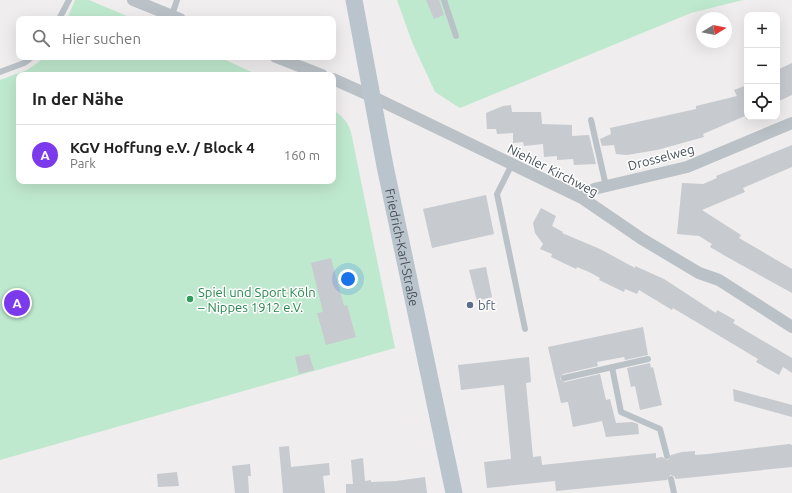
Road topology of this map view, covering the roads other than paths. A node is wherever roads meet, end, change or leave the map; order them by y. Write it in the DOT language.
graph roads {
  1 [pos="69,0"];
  2 [pos="133,0"];
  3 [pos="177,0"];
  4 [pos="354,0"];
  5 [pos="444,0"];
  6 [pos="61,16"];
  7 [pos="173,16"];
  8 [pos="176,16"];
  9 [pos="456,36"];
  10 [pos="28,60"];
  11 [pos="284,60"];
  12 [pos="0,72"];
  13 [pos="314,72"];
  14 [pos="336,80"];
  15 [pos="371,96"];
  16 [pos="592,120"];
  17 [pos="792,123"];
  18 [pos="512,164"];
  19 [pos="606,186"];
  20 [pos="582,198"];
  21 [pos="792,326"];
  22 [pos="525,329"];
  23 [pos="648,359"];
  24 [pos="612,367"];
  25 [pos="564,378"];
  26 [pos="667,456"];
  27 [pos="671,479"];
  28 [pos="454,493"];
  29 [pos="674,493"];
  1 -- 6 [label="lane"];
  2 -- 7 [label="street"];
  3 -- 8 [label="lane"];
  4 -- 15 [label="main road, Friedrich-Karl-Straße"];
  5 -- 9 [label="lane"];
  10 -- 12 [label="lane"];
  11 -- 13 [label="street"];
  14 -- 15 [label="street, Niehler Kirchweg"];
  15 -- 18 [label="street, Niehler Kirchweg"];
  15 -- 28 [label="main road, Friedrich-Karl-Straße"];
  16 -- 19 [label="lane"];
  17 -- 19 [label="street, Drosselweg"];
  18 -- 20 [label="street, Niehler Kirchweg"];
  18 -- 22 [label="lane"];
  19 -- 20 [label="street, Drosselweg"];
  20 -- 21 [label="street, Niehler Kirchweg"];
  23 -- 24 [label="lane"];
  24 -- 25 [label="lane"];
  24 -- 26 [label="lane"];
  27 -- 29 [label="lane"];
}
